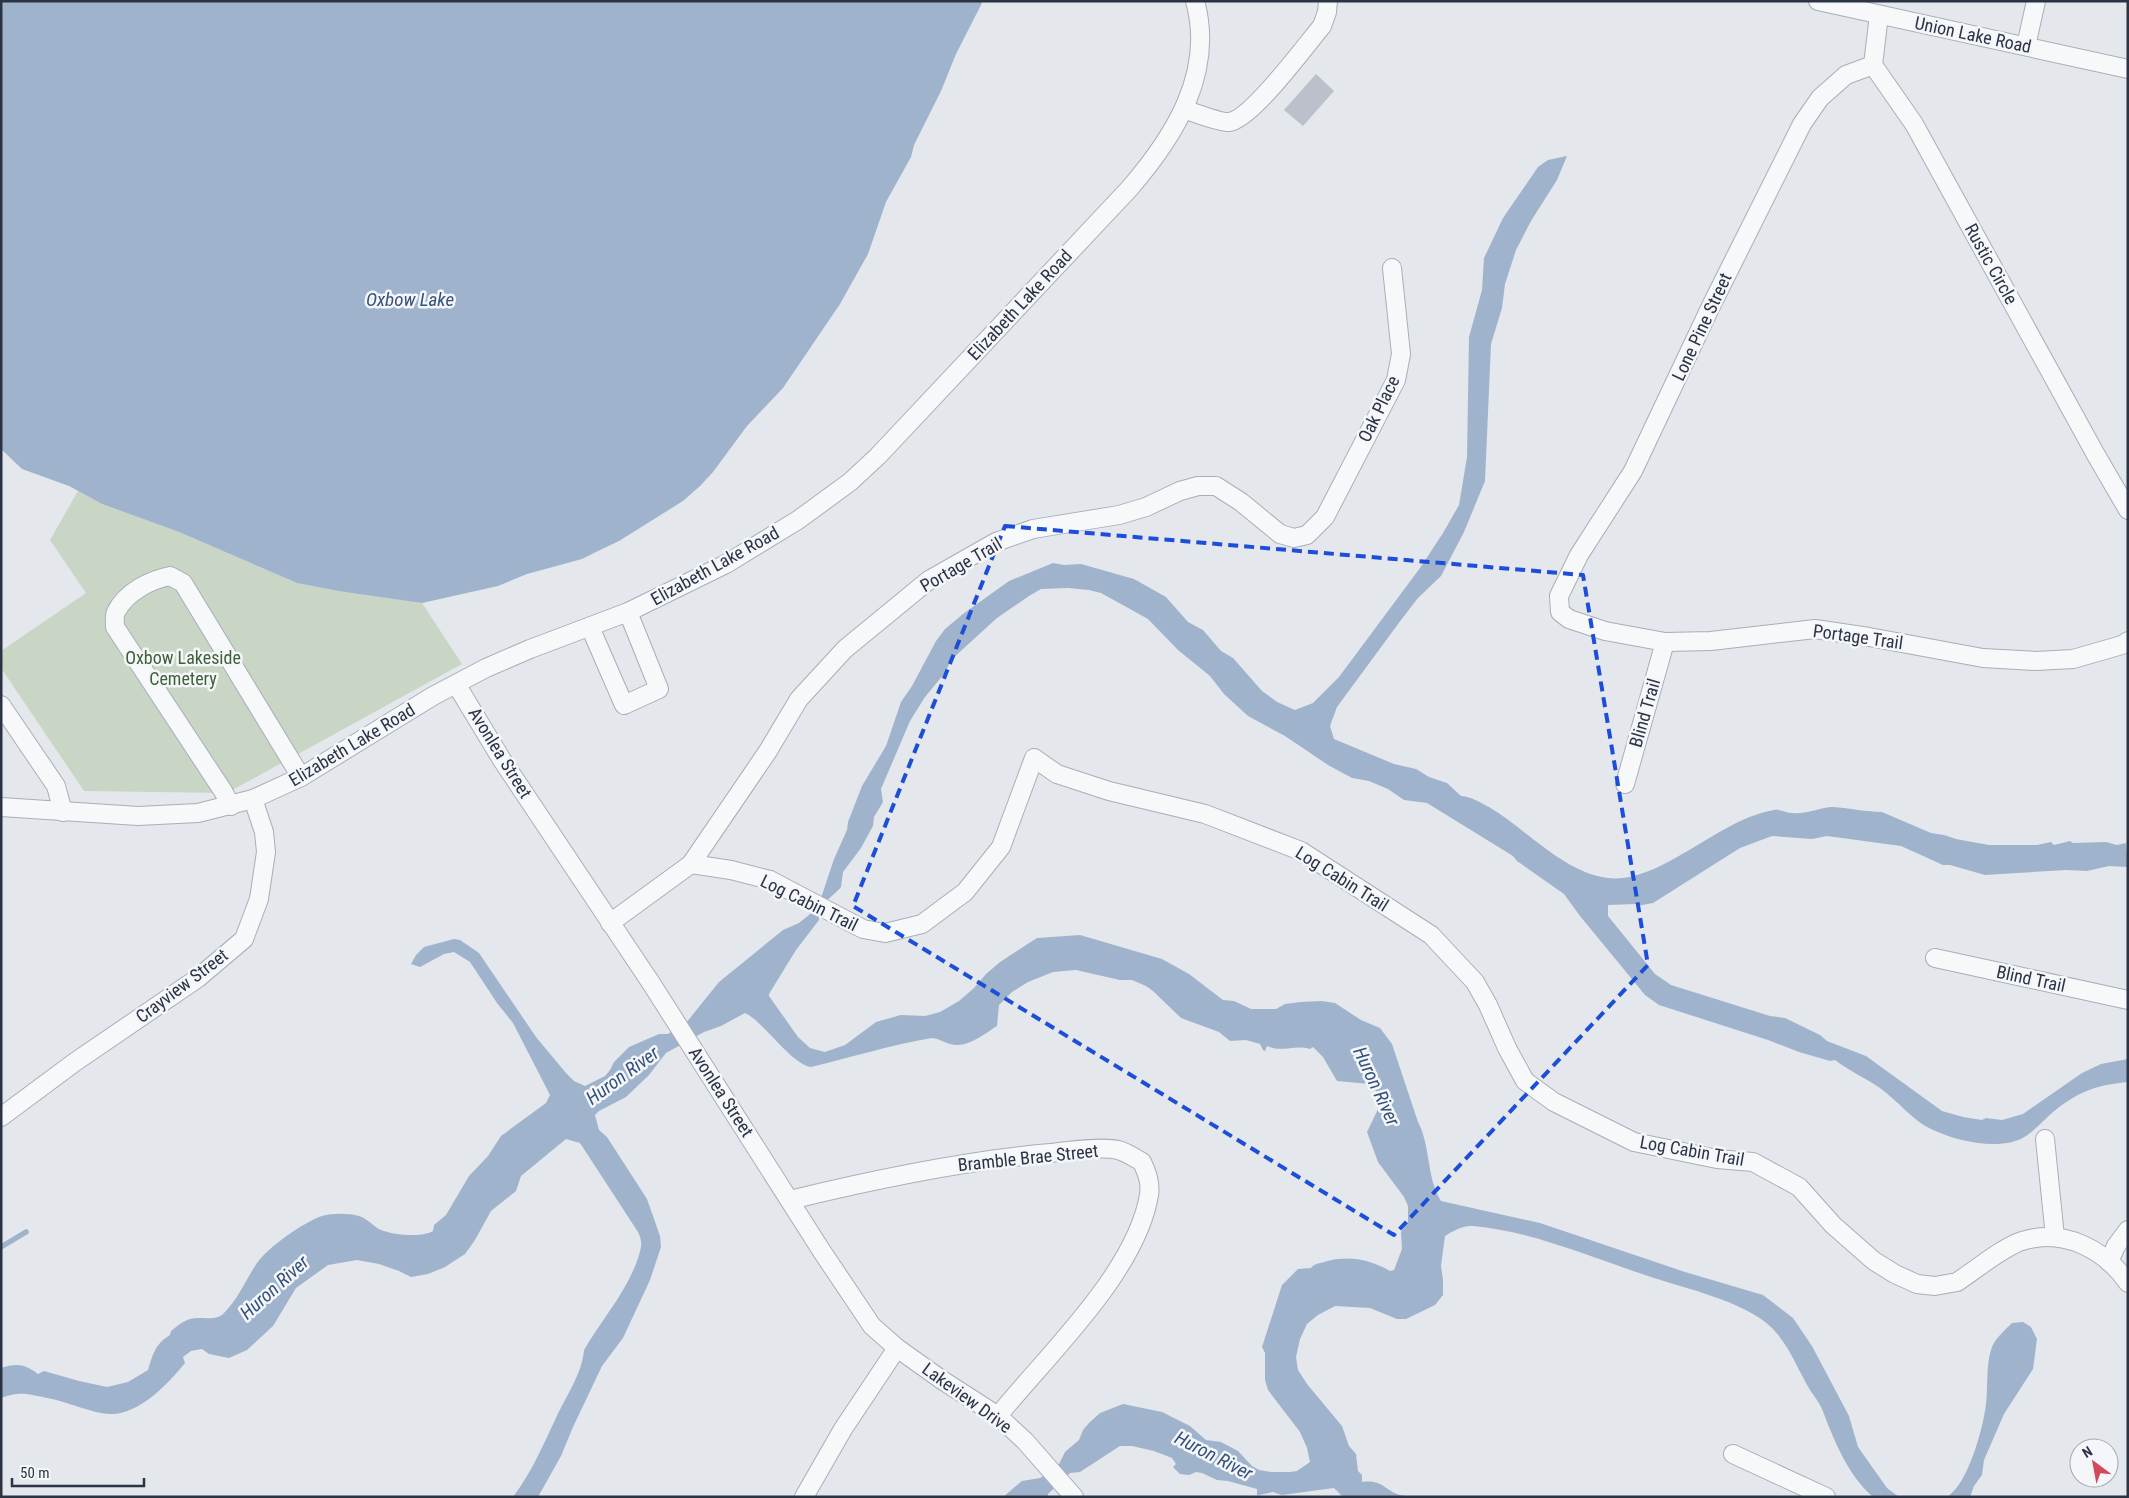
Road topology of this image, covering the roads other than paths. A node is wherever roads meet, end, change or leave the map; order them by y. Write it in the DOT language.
graph roads {
  1 [pos="1195,1"];
  2 [pos="1328,1"];
  3 [pos="1818,1"];
  4 [pos="2036,1"];
  5 [pos="1879,15"];
  6 [pos="2026,46"];
  7 [pos="1873,65"];
  8 [pos="2128,69"];
  9 [pos="1185,110"];
  10 [pos="1392,268"];
  11 [pos="2128,510"];
  12 [pos="1307,535"];
  13 [pos="628,612"];
  14 [pos="1560,612"];
  15 [pos="590,627"];
  16 [pos="2128,641"];
  17 [pos="1665,642"];
  18 [pos="456,684"];
  19 [pos="1,704"];
  20 [pos="301,777"];
  21 [pos="1625,784"];
  22 [pos="253,799"];
  23 [pos="231,806"];
  24 [pos="1,807"];
  25 [pos="63,812"];
  26 [pos="692,864"];
  27 [pos="610,923"];
  28 [pos="1935,958"];
  29 [pos="2128,1000"];
  30 [pos="1,1117"];
  31 [pos="2045,1139"];
  32 [pos="790,1200"];
  33 [pos="2128,1230"];
  34 [pos="2055,1238"];
  35 [pos="2109,1262"];
  36 [pos="2128,1283"];
  37 [pos="897,1348"];
  38 [pos="998,1416"];
  39 [pos="1733,1454"];
  40 [pos="1071,1494"];
  41 [pos="804,1497"];
  42 [pos="1826,1497"];
  1 -- 9 [label="street, Elizabeth Lake Road"];
  2 -- 9 [label="street"];
  3 -- 5 [label="street, Union Lake Road"];
  4 -- 6 [label="street"];
  5 -- 6 [label="street, Union Lake Road"];
  5 -- 7 [label="street"];
  6 -- 8 [label="street, Union Lake Road"];
  7 -- 11 [label="street, Rustic Circle"];
  7 -- 14 [label="street, Lone Pine Street"];
  9 -- 13 [label="street, Elizabeth Lake Road"];
  10 -- 12 [label="street, Oak Place"];
  12 -- 26 [label="street, Portage Trail"];
  13 -- 15 [label="street, Elizabeth Lake Road"];
  13 -- 15 [label="street"];
  14 -- 17 [label="street, Portage Trail"];
  15 -- 18 [label="street, Elizabeth Lake Road"];
  16 -- 17 [label="street, Portage Trail"];
  17 -- 21 [label="street, Blind Trail"];
  18 -- 20 [label="street, Elizabeth Lake Road"];
  18 -- 27 [label="street, Avonlea Street"];
  19 -- 25 [label="street"];
  20 -- 22 [label="street, Elizabeth Lake Road"];
  20 -- 23 [label="street"];
  22 -- 23 [label="street, Elizabeth Lake Road"];
  22 -- 30 [label="street, Crayview Street"];
  23 -- 25 [label="street, Elizabeth Lake Road"];
  24 -- 25 [label="street, Elizabeth Lake Road"];
  26 -- 27 [label="street"];
  26 -- 34 [label="street, Log Cabin Trail"];
  27 -- 32 [label="street, Avonlea Street"];
  28 -- 29 [label="street, Blind Trail"];
  31 -- 34 [label="street"];
  32 -- 37 [label="street, Avonlea Street"];
  32 -- 38 [label="street, Bramble Brae Street"];
  33 -- 35 [label="street"];
  34 -- 35 [label="street"];
  35 -- 36 [label="street"];
  37 -- 38 [label="street, Lakeview Drive"];
  37 -- 41 [label="street"];
  38 -- 40 [label="street, Lakeview Drive"];
  39 -- 42 [label="street"];
}
